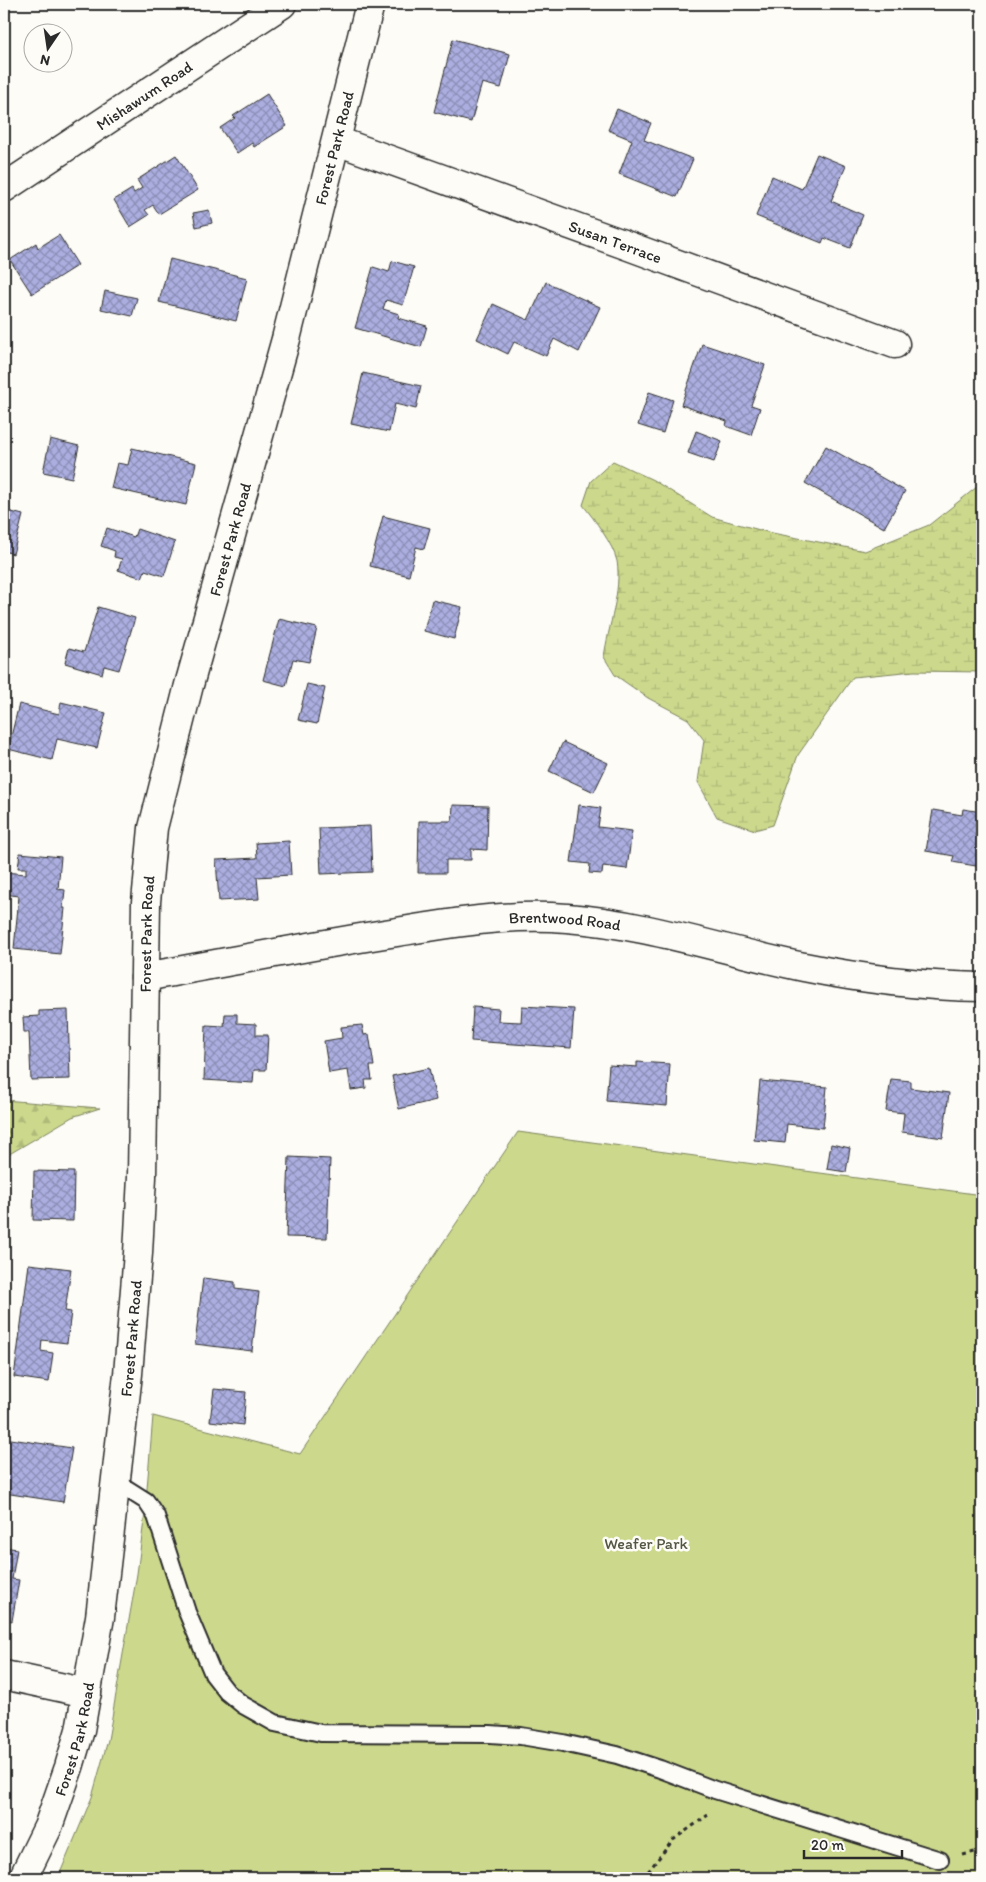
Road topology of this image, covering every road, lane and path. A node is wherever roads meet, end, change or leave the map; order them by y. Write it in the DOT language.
graph roads {
  1 [pos="282,4"];
  2 [pos="370,4"];
  3 [pos="337,141"];
  4 [pos="4,188"];
  5 [pos="895,344"];
  6 [pos="145,977"];
  7 [pos="982,987"];
  8 [pos="116,1482"];
  9 [pos="4,1675"];
  10 [pos="87,1693"];
  11 [pos="735,1796"];
  12 [pos="940,1860"];
  13 [pos="24,1878"];
  14 [pos="643,1878"];
  1 -- 4 [label="street, Mishawum Road"];
  2 -- 3 [label="street, Forest Park Road"];
  3 -- 5 [label="street, Susan Terrace"];
  3 -- 6 [label="street, Forest Park Road"];
  6 -- 7 [label="street, Brentwood Road"];
  6 -- 8 [label="street, Forest Park Road"];
  8 -- 10 [label="street, Forest Park Road"];
  8 -- 11 [label="lane"];
  9 -- 10 [label="street"];
  10 -- 13 [label="street, Forest Park Road"];
  11 -- 12 [label="lane"];
  11 -- 14 [label="path"];
}
